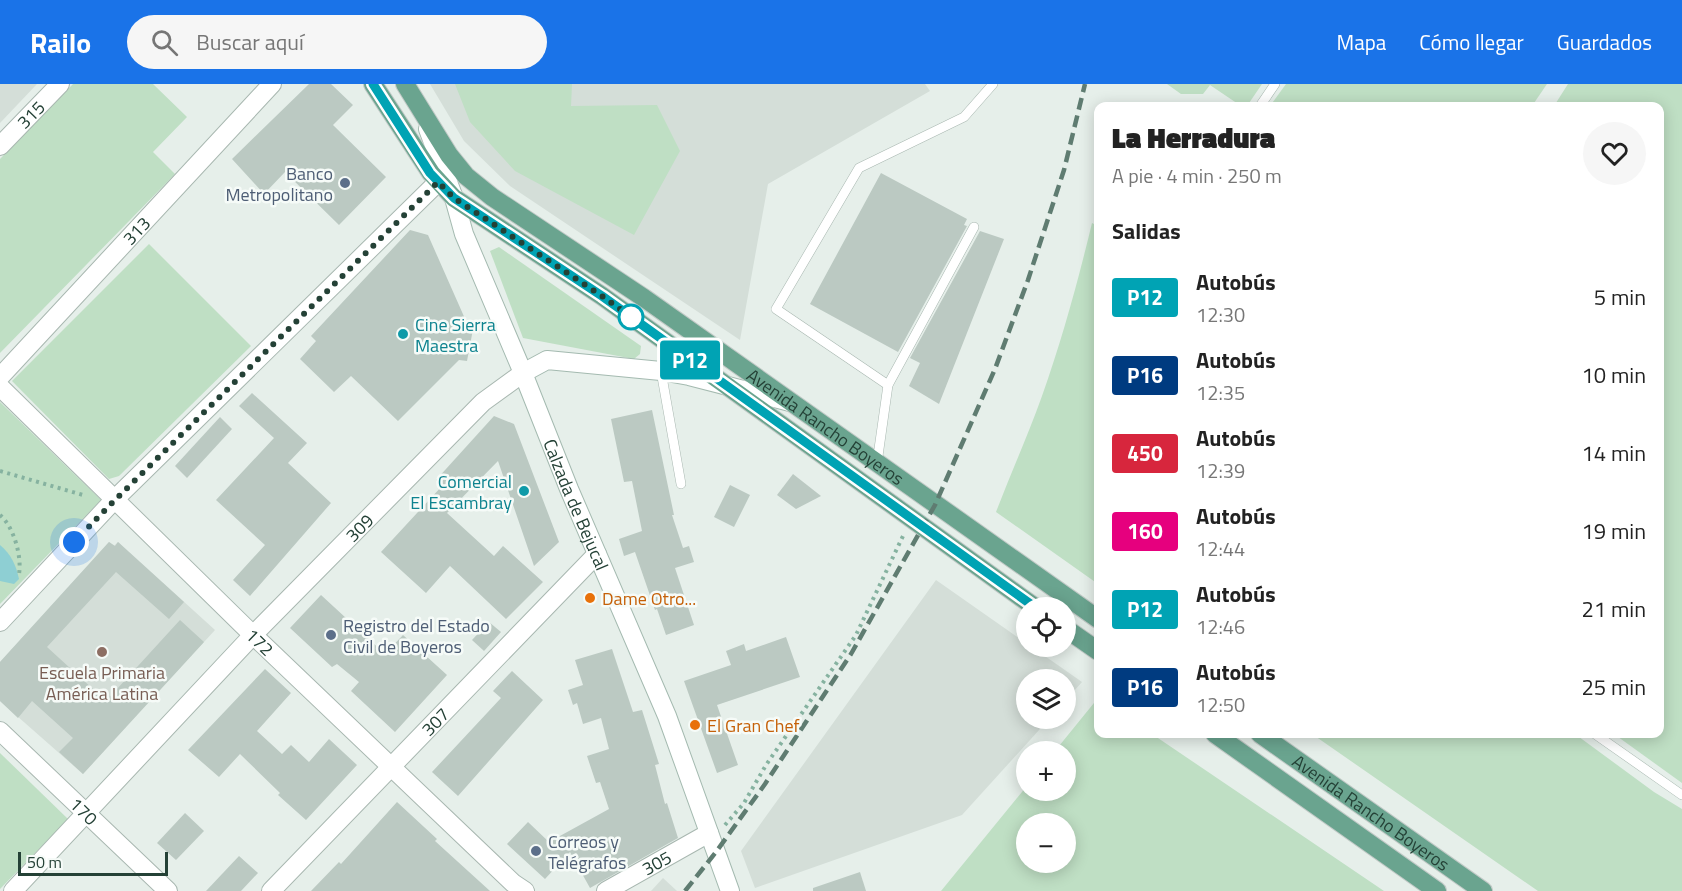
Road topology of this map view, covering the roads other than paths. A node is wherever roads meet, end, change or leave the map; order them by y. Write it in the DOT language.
graph roads {
  1 [pos="60,84"];
  2 [pos="272,84"];
  3 [pos="373,84"];
  4 [pos="405,84"];
  5 [pos="993,84"];
  6 [pos="1275,84"];
  7 [pos="1263,102"];
  8 [pos="423,115"];
  9 [pos="0,146"];
  10 [pos="438,182"];
  11 [pos="454,198"];
  12 [pos="974,227"];
  13 [pos="661,371"];
  14 [pos="523,373"];
  15 [pos="0,377"];
  16 [pos="888,385"];
  17 [pos="0,387"];
  18 [pos="730,387"];
  19 [pos="792,403"];
  20 [pos="877,464"];
  21 [pos="681,484"];
  22 [pos="116,499"];
  23 [pos="597,554"];
  24 [pos="1021,597"];
  25 [pos="1094,616"];
  26 [pos="0,622"];
  27 [pos="253,635"];
  28 [pos="1076,636"];
  29 [pos="1094,648"];
  30 [pos="0,731"];
  31 [pos="1221,738"];
  32 [pos="1266,738"];
  33 [pos="1601,738"];
  34 [pos="391,767"];
  35 [pos="1682,795"];
  36 [pos="86,814"];
  37 [pos="709,833"];
  38 [pos="514,888"];
  39 [pos="13,891"];
  40 [pos="168,891"];
  41 [pos="271,891"];
  42 [pos="606,891"];
  43 [pos="730,891"];
  44 [pos="1437,891"];
  45 [pos="1483,891"];
  1 -- 9 [label="street, 315"];
  2 -- 15 [label="street, 313"];
  3 -- 10 [label="main road, Avenida Rancho Boyeros"];
  4 -- 8 [label="main road, Avenida Rancho Boyeros"];
  5 -- 16 [label="lane"];
  6 -- 7 [label="lane"];
  8 -- 11 [label="street, Calzada de Bejucal"];
  8 -- 19 [label="main road, Avenida Rancho Boyeros"];
  10 -- 11 [label="main road, Avenida Rancho Boyeros"];
  10 -- 22 [label="street"];
  11 -- 14 [label="street, Calzada de Bejucal"];
  11 -- 18 [label="main road, Avenida Rancho Boyeros"];
  12 -- 16 [label="lane"];
  13 -- 14 [label="street, 309"];
  13 -- 18 [label="street, 309"];
  13 -- 21 [label="lane"];
  14 -- 23 [label="street, Calzada de Bejucal"];
  14 -- 27 [label="street, 309"];
  16 -- 20 [label="lane"];
  17 -- 22 [label="street, 172"];
  18 -- 19 [label="street, 309"];
  18 -- 24 [label="main road, Avenida Rancho Boyeros"];
  19 -- 20 [label="main road, Avenida Rancho Boyeros"];
  20 -- 25 [label="main road, Avenida Rancho Boyeros"];
  22 -- 26 [label="street"];
  22 -- 27 [label="street, 172"];
  23 -- 34 [label="street, 307"];
  23 -- 37 [label="street, Calzada de Bejucal"];
  27 -- 34 [label="street, 172"];
  27 -- 36 [label="street, 309"];
  28 -- 29 [label="main road"];
  30 -- 36 [label="street, 170"];
  31 -- 44 [label="main road, Avenida Rancho Boyeros"];
  32 -- 45 [label="main road, Avenida Rancho Boyeros"];
  33 -- 35 [label="lane"];
  34 -- 38 [label="street, 172"];
  34 -- 41 [label="street, 307"];
  36 -- 39 [label="street, 309"];
  36 -- 40 [label="street, 170"];
  37 -- 42 [label="street, 305"];
  37 -- 43 [label="street, Calzada de Bejucal"];
}
